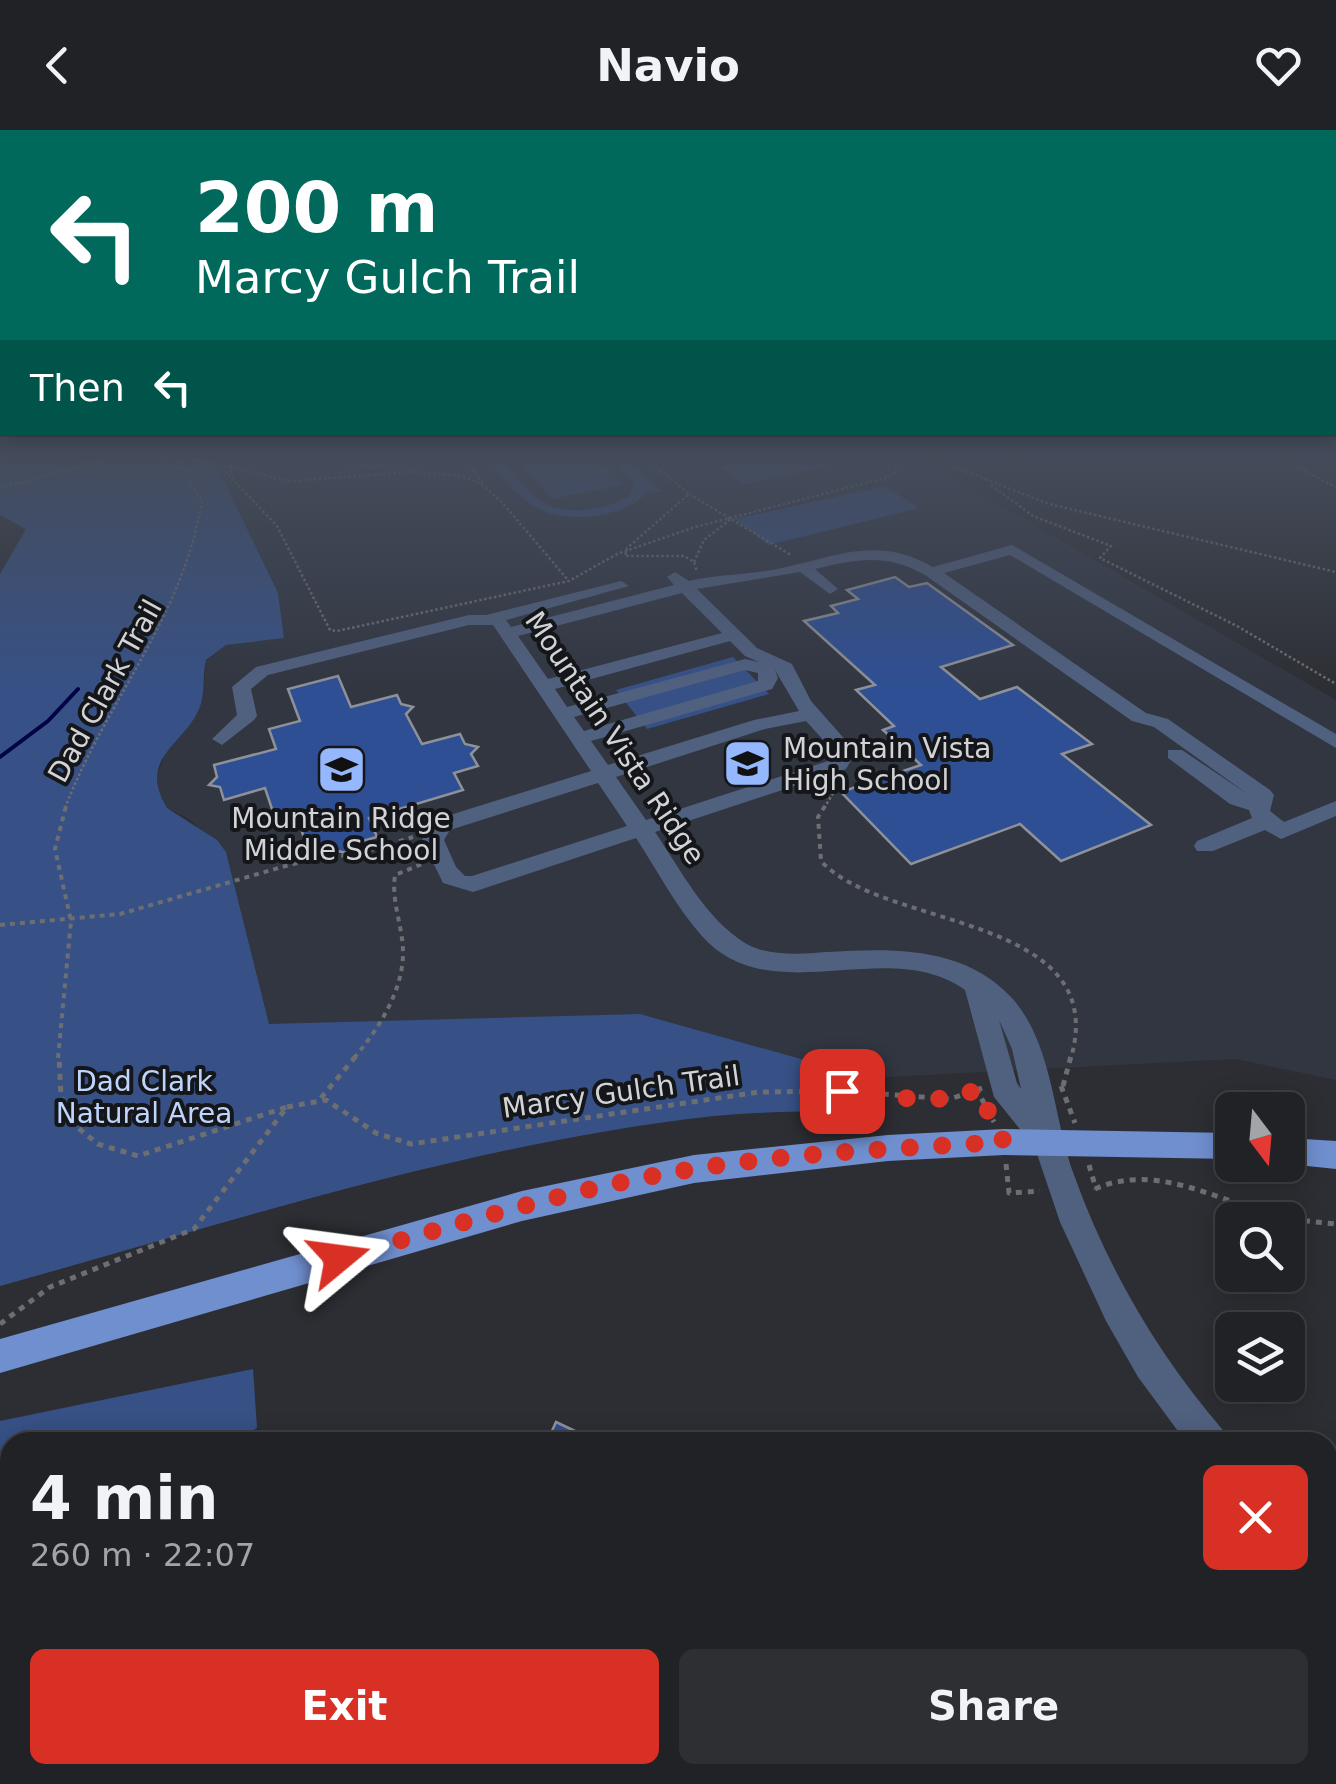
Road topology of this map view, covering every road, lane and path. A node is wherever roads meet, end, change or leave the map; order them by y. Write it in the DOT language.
graph roads {
  1 [pos="195,534"];
  2 [pos="281,534"];
  3 [pos="527,534"];
  4 [pos="644,534"];
  5 [pos="680,534"];
  6 [pos="711,534"];
  7 [pos="751,534"];
  8 [pos="1080,534"];
  9 [pos="1176,534"];
  10 [pos="624,552"];
  11 [pos="694,562"];
  12 [pos="808,566"];
  13 [pos="931,572"];
  14 [pos="1336,572"];
  15 [pos="569,581"];
  16 [pos="692,585"];
  17 [pos="830,589"];
  18 [pos="492,618"];
  19 [pos="508,634"];
  20 [pos="734,635"];
  21 [pos="751,652"];
  22 [pos="1336,684"];
  23 [pos="544,686"];
  24 [pos="562,710"];
  25 [pos="809,715"];
  26 [pos="581,738"];
  27 [pos="222,739"];
  28 [pos="1336,742"];
  29 [pos="846,752"];
  30 [pos="1174,754"];
  31 [pos="606,774"];
  32 [pos="1336,808"];
  33 [pos="1261,813"];
  34 [pos="640,830"];
  35 [pos="1205,846"];
  36 [pos="438,850"];
  37 [pos="71,919"];
  38 [pos="0,925"];
  39 [pos="976,984"];
  40 [pos="1049,1087"];
  41 [pos="990,1088"];
  42 [pos="321,1098"];
  43 [pos="286,1107"];
  44 [pos="1064,1141"];
  45 [pos="1004,1142"];
  46 [pos="1215,1145"];
  47 [pos="1305,1152"];
  48 [pos="1336,1155"];
  49 [pos="1081,1189"];
  50 [pos="1336,1224"];
  51 [pos="0,1324"];
  52 [pos="0,1356"];
  53 [pos="1200,1432"];
  1 -- 37 [label="path, Dad Clark Trail"];
  2 -- 15 [label="path"];
  3 -- 15 [label="path"];
  4 -- 10 [label="path"];
  5 -- 10 [label="path"];
  6 -- 11 [label="path"];
  7 -- 12 [label="path"];
  8 -- 22 [label="path"];
  9 -- 14 [label="path"];
  10 -- 11 [label="path"];
  10 -- 15 [label="path"];
  11 -- 16 [label="path"];
  12 -- 13 [label="street"];
  12 -- 16 [label="street"];
  12 -- 17 [label="street"];
  13 -- 28 [label="street"];
  13 -- 33 [label="street"];
  16 -- 18 [label="street"];
  16 -- 19 [label="street"];
  16 -- 20 [label="street"];
  18 -- 19 [label="street, Mountain Vista Ridge"];
  18 -- 27 [label="street, Mountain Vista Ridge"];
  19 -- 23 [label="street, Mountain Vista Ridge"];
  20 -- 21 [label="street"];
  20 -- 23 [label="street"];
  21 -- 24 [label="street"];
  21 -- 25 [label="street"];
  23 -- 24 [label="street, Mountain Vista Ridge"];
  24 -- 26 [label="street, Mountain Vista Ridge"];
  24 -- 26 [label="street"];
  25 -- 29 [label="street"];
  25 -- 31 [label="street"];
  26 -- 31 [label="street, Mountain Vista Ridge"];
  29 -- 34 [label="street"];
  29 -- 40 [label="path"];
  30 -- 33 [label="street"];
  31 -- 34 [label="street, Mountain Vista Ridge"];
  31 -- 36 [label="street"];
  32 -- 33 [label="street"];
  33 -- 35 [label="street"];
  34 -- 36 [label="street"];
  34 -- 39 [label="street, Mountain Vista Ridge"];
  36 -- 37 [label="path"];
  36 -- 42 [label="path"];
  37 -- 38 [label="path"];
  37 -- 43 [label="path, Dad Clark Trail"];
  39 -- 40 [label="street, Mountain Vista Ridge"];
  39 -- 41 [label="street"];
  40 -- 44 [label="street, Mountain Vista Ridge"];
  40 -- 44 [label="path"];
  41 -- 42 [label="path, Marcy Gulch Trail"];
  41 -- 44 [label="street"];
  41 -- 45 [label="path"];
  42 -- 43 [label="path"];
  43 -- 51 [label="path"];
  44 -- 45 [label="main road"];
  44 -- 46 [label="main road"];
  44 -- 49 [label="street"];
  44 -- 49 [label="path"];
  45 -- 49 [label="path"];
  45 -- 52 [label="main road"];
  47 -- 48 [label="main road"];
  49 -- 50 [label="path"];
  49 -- 53 [label="street"];
}
